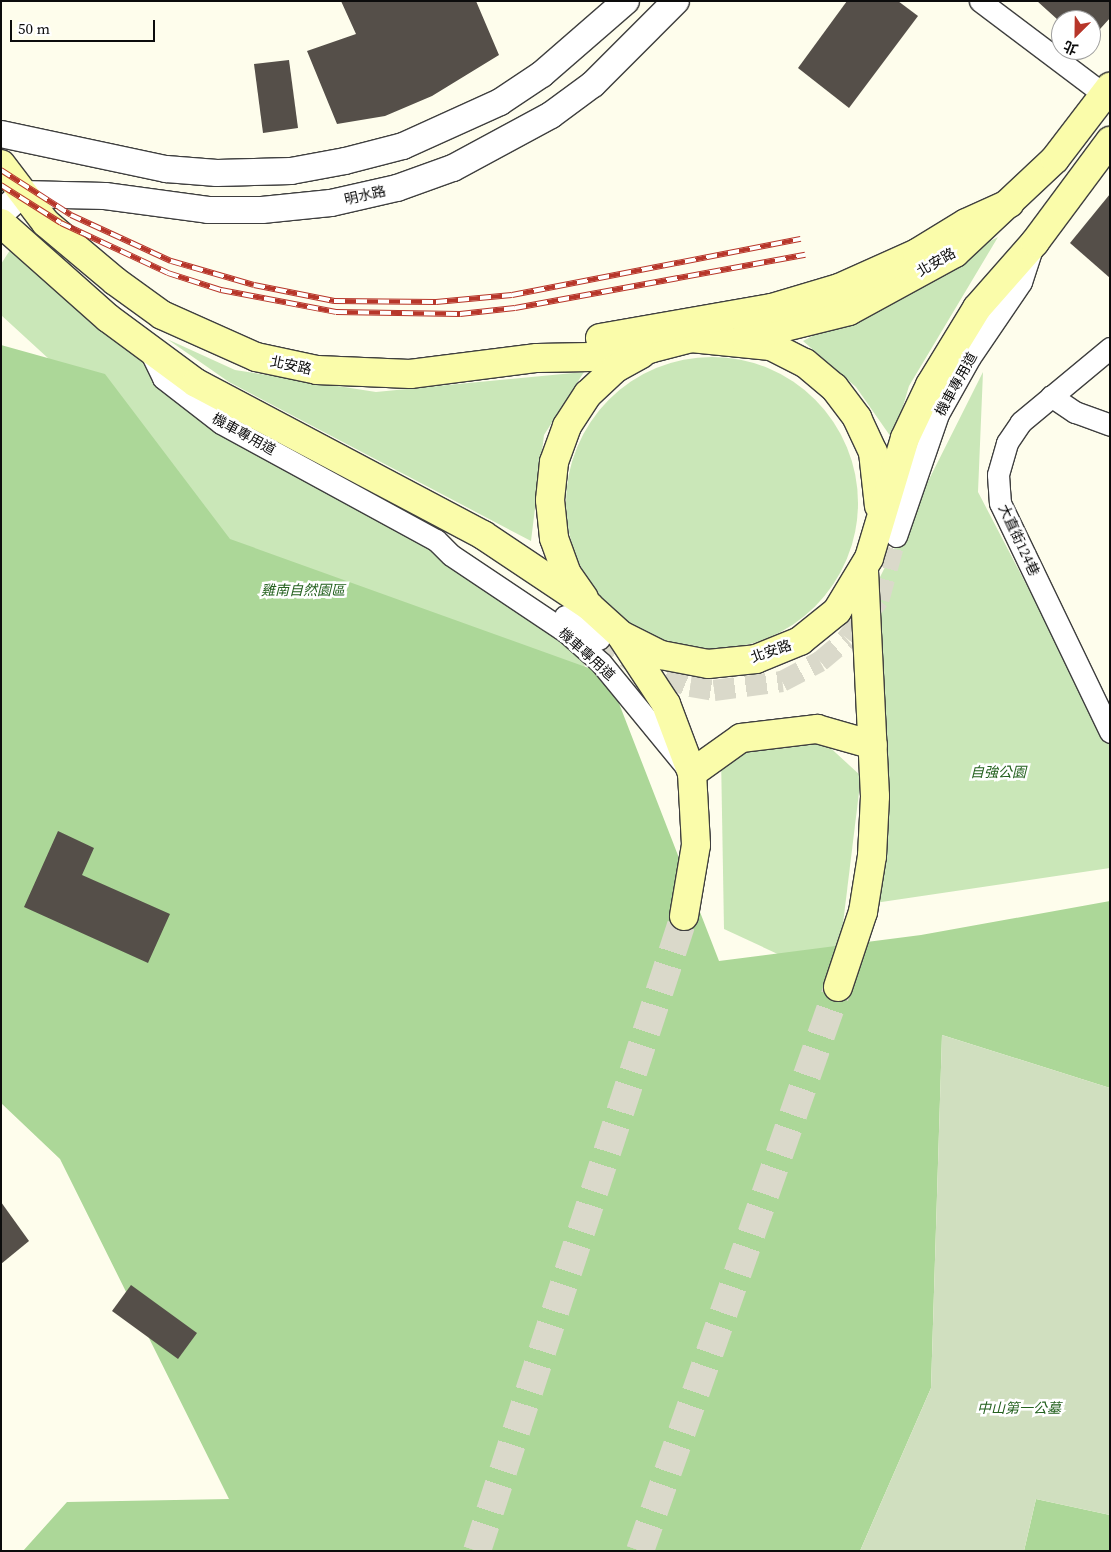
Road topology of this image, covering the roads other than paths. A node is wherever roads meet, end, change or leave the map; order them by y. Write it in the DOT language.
graph roads {
  1 [pos="626,1"];
  2 [pos="676,1"];
  3 [pos="980,1"];
  4 [pos="1108,94"];
  5 [pos="1,134"];
  6 [pos="1110,141"];
  7 [pos="1,164"];
  8 [pos="22,194"];
  9 [pos="1010,203"];
  10 [pos="1,213"];
  11 [pos="1,222"];
  12 [pos="734,339"];
  13 [pos="1110,348"];
  14 [pos="650,349"];
  15 [pos="150,352"];
  16 [pos="537,358"];
  17 [pos="1051,396"];
  18 [pos="1110,425"];
  19 [pos="887,532"];
  20 [pos="436,540"];
  21 [pos="864,571"];
  22 [pos="589,606"];
  23 [pos="610,637"];
  24 [pos="1110,732"];
  25 [pos="873,745"];
  26 [pos="692,773"];
  27 [pos="684,916"];
  28 [pos="838,987"];
  1 -- 5 [label="street"];
  2 -- 8 [label="street, 明水路"];
  3 -- 4 [label="street"];
  4 -- 9 [label="main road, 北安路"];
  6 -- 19 [label="main road, 北安路"];
  7 -- 8 [label="main road, 北安路"];
  8 -- 10 [label="street"];
  8 -- 16 [label="main road, 北安路"];
  9 -- 12 [label="main road, 北安路"];
  9 -- 16 [label="main road"];
  11 -- 15 [label="main road, 北安路"];
  12 -- 14 [label="main road, 北安路"];
  12 -- 19 [label="main road, 北安路"];
  13 -- 17 [label="street, 大直街124巷"];
  14 -- 16 [label="main road, 北安路"];
  14 -- 22 [label="main road, 北安路"];
  15 -- 20 [label="street, 機車專用道"];
  15 -- 22 [label="main road, 北安路"];
  17 -- 18 [label="street"];
  17 -- 24 [label="street, 大直街124巷"];
  19 -- 21 [label="main road, 北安路"];
  20 -- 23 [label="street, 機車專用道"];
  20 -- 26 [label="street, 機車專用道"];
  21 -- 23 [label="main road, 北安路"];
  21 -- 25 [label="main road"];
  22 -- 23 [label="main road, 北安路"];
  23 -- 26 [label="main road"];
  25 -- 26 [label="main road"];
  25 -- 28 [label="main road"];
  26 -- 27 [label="main road"];
}
